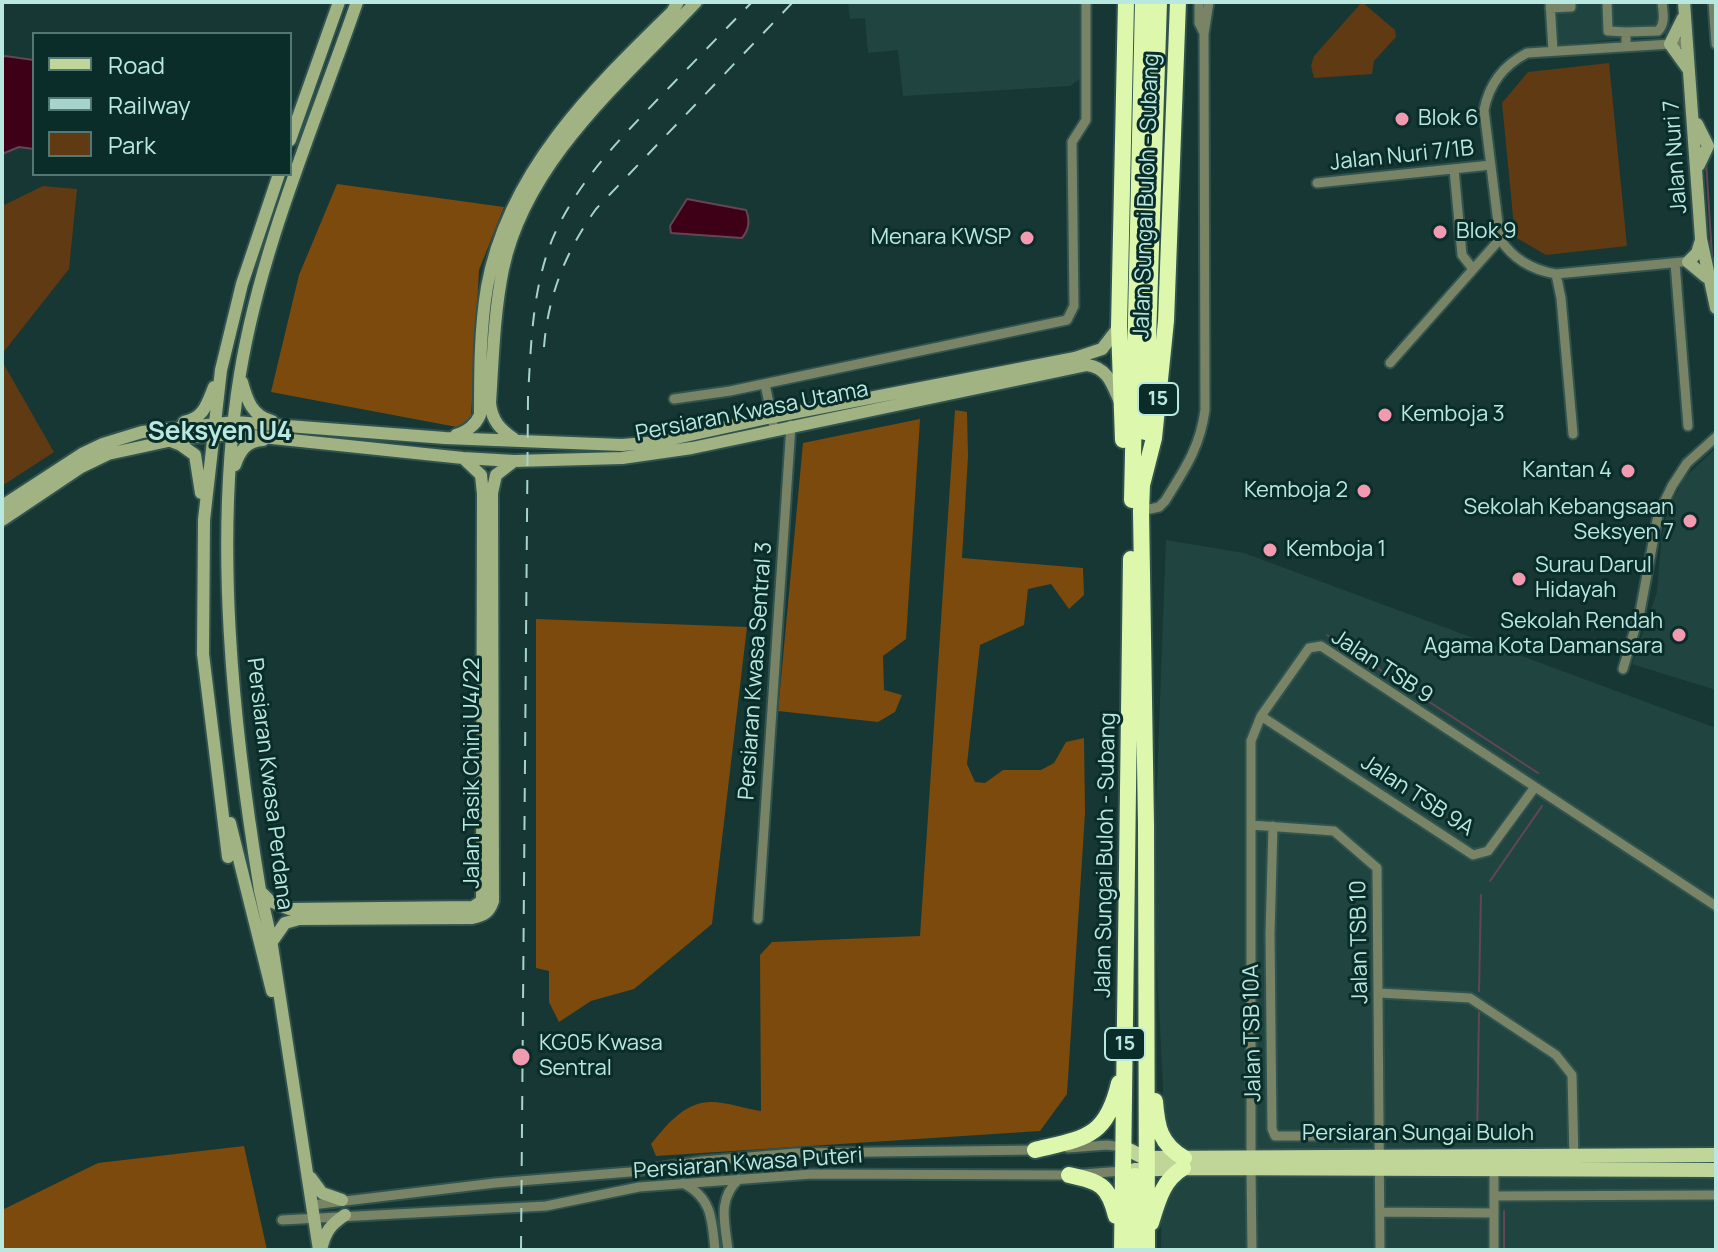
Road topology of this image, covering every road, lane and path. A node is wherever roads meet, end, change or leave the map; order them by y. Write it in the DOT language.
graph roads {
  1 [pos="332,2"];
  2 [pos="339,2"];
  3 [pos="357,2"];
  4 [pos="678,2"];
  5 [pos="696,2"];
  6 [pos="1086,2"];
  7 [pos="1126,2"];
  8 [pos="1143,2"];
  9 [pos="1159,2"];
  10 [pos="1178,2"];
  11 [pos="1199,2"];
  12 [pos="1209,2"];
  13 [pos="1607,2"];
  14 [pos="1662,2"];
  15 [pos="1571,4"];
  16 [pos="1550,5"];
  17 [pos="1714,6"];
  18 [pos="1684,8"];
  19 [pos="332,21"];
  20 [pos="1626,32"];
  21 [pos="1204,34"];
  22 [pos="1687,43"];
  23 [pos="1670,44"];
  24 [pos="1716,44"];
  25 [pos="1626,46"];
  26 [pos="1553,51"];
  27 [pos="1689,71"];
  28 [pos="292,134"];
  29 [pos="1707,146"];
  30 [pos="1491,165"];
  31 [pos="1454,169"];
  32 [pos="278,176"];
  33 [pos="1317,183"];
  34 [pos="1500,239"];
  35 [pos="1701,239"];
  36 [pos="1704,260"];
  37 [pos="1682,263"];
  38 [pos="1473,269"];
  39 [pos="1556,274"];
  40 [pos="1708,280"];
  41 [pos="1716,308"];
  42 [pos="1119,327"];
  43 [pos="1390,363"];
  44 [pos="221,370"];
  45 [pos="240,375"];
  46 [pos="765,384"];
  47 [pos="674,399"];
  48 [pos="1133,413"];
  49 [pos="773,423"];
  50 [pos="285,425"];
  51 [pos="791,425"];
  52 [pos="1688,426"];
  53 [pos="235,428"];
  54 [pos="214,429"];
  55 [pos="142,432"];
  56 [pos="1573,434"];
  57 [pos="1716,437"];
  58 [pos="445,438"];
  59 [pos="282,439"];
  60 [pos="514,439"];
  61 [pos="168,440"];
  62 [pos="463,458"];
  63 [pos="514,461"];
  64 [pos="230,479"];
  65 [pos="1142,485"];
  66 [pos="2,506"];
  67 [pos="1141,511"];
  68 [pos="2,520"];
  69 [pos="204,520"];
  70 [pos="1623,669"];
  71 [pos="1261,716"];
  72 [pos="1145,754"];
  73 [pos="1535,787"];
  74 [pos="219,791"];
  75 [pos="1251,825"];
  76 [pos="1273,826"];
  77 [pos="228,857"];
  78 [pos="260,891"];
  79 [pos="486,906"];
  80 [pos="1716,906"];
  81 [pos="758,919"];
  82 [pos="271,943"];
  83 [pos="1145,985"];
  84 [pos="1379,993"];
  85 [pos="285,1041"];
  86 [pos="1125,1059"];
  87 [pos="1378,1136"];
  88 [pos="1035,1150"];
  89 [pos="303,1152"];
  90 [pos="1716,1155"];
  91 [pos="1134,1161"];
  92 [pos="1574,1162"];
  93 [pos="1184,1163"];
  94 [pos="1251,1163"];
  95 [pos="1379,1163"];
  96 [pos="1494,1170"];
  97 [pos="1716,1170"];
  98 [pos="1069,1175"];
  99 [pos="739,1179"];
  100 [pos="683,1183"];
  101 [pos="1716,1195"];
  102 [pos="1494,1196"];
  103 [pos="342,1200"];
  104 [pos="313,1211"];
  105 [pos="1380,1212"];
  106 [pos="1494,1213"];
  107 [pos="345,1215"];
  108 [pos="282,1220"];
  109 [pos="1147,1243"];
  110 [pos="1122,1244"];
  111 [pos="320,1250"];
  112 [pos="715,1250"];
  113 [pos="728,1250"];
  114 [pos="1135,1250"];
  115 [pos="1252,1250"];
  116 [pos="1380,1250"];
  117 [pos="1494,1250"];
  1 -- 19 [label="street"];
  2 -- 19 [label="street"];
  3 -- 45 [label="street, Persiaran Kwasa Perdana"];
  4 -- 58 [label="street"];
  5 -- 60 [label="street"];
  6 -- 46 [label="street"];
  7 -- 42 [label="highway, Jalan Sungai Buloh - Subang / 15"];
  8 -- 48 [label="highway, Jalan Sungai Buloh - Subang"];
  9 -- 48 [label="highway, Jalan Sungai Buloh - Subang"];
  10 -- 65 [label="highway, Jalan Sungai Buloh - Subang / 15"];
  11 -- 21 [label="street"];
  12 -- 21 [label="street"];
  13 -- 20 [label="street"];
  14 -- 20 [label="street"];
  15 -- 16 [label="street"];
  16 -- 26 [label="street"];
  17 -- 24 [label="street"];
  18 -- 22 [label="street, Jalan Nuri 7"];
  18 -- 23 [label="street"];
  19 -- 28 [label="street"];
  20 -- 25 [label="street"];
  21 -- 67 [label="street"];
  22 -- 23 [label="street"];
  22 -- 27 [label="street, Jalan Nuri 7"];
  23 -- 25 [label="street"];
  23 -- 27 [label="street"];
  25 -- 26 [label="street"];
  26 -- 30 [label="street"];
  27 -- 29 [label="street, Jalan Nuri 7"];
  29 -- 35 [label="street, Jalan Nuri 7"];
  30 -- 31 [label="street, Jalan Nuri 7/1B"];
  30 -- 34 [label="street"];
  31 -- 33 [label="street, Jalan Nuri 7/1B"];
  31 -- 38 [label="street"];
  32 -- 44 [label="street"];
  34 -- 38 [label="street"];
  34 -- 39 [label="street"];
  35 -- 36 [label="street, Jalan Nuri 7"];
  35 -- 37 [label="street"];
  36 -- 37 [label="street"];
  36 -- 40 [label="street, Jalan Nuri 7"];
  37 -- 39 [label="street"];
  37 -- 40 [label="street"];
  37 -- 52 [label="street"];
  38 -- 43 [label="street"];
  39 -- 56 [label="street"];
  40 -- 41 [label="street, Jalan Nuri 7"];
  42 -- 48 [label="highway, Jalan Sungai Buloh - Subang / 15"];
  42 -- 49 [label="street, Persiaran Kwasa Utama"];
  44 -- 54 [label="street"];
  44 -- 55 [label="street"];
  45 -- 50 [label="street"];
  45 -- 53 [label="street, Persiaran Kwasa Perdana"];
  46 -- 47 [label="street"];
  46 -- 49 [label="street"];
  48 -- 51 [label="street, Persiaran Kwasa Utama"];
  48 -- 65 [label="highway, Jalan Sungai Buloh - Subang"];
  48 -- 86 [label="highway, Jalan Sungai Buloh - Subang / 15"];
  49 -- 51 [label="street, Persiaran Kwasa Utama"];
  49 -- 60 [label="street, Persiaran Kwasa Utama"];
  49 -- 63 [label="street, Persiaran Kwasa Utama"];
  50 -- 53 [label="street, Persiaran Kwasa Utama"];
  50 -- 58 [label="street, Persiaran Kwasa Utama"];
  51 -- 81 [label="street, Persiaran Kwasa Sentral 3"];
  53 -- 54 [label="street, Persiaran Kwasa Utama"];
  53 -- 59 [label="street, Persiaran Kwasa Utama"];
  53 -- 64 [label="street, Persiaran Kwasa Perdana"];
  54 -- 55 [label="street, Persiaran Kwasa Utama"];
  54 -- 61 [label="street, Persiaran Kwasa Utama"];
  54 -- 69 [label="street"];
  55 -- 66 [label="street, Persiaran Kwasa Utama"];
  57 -- 70 [label="street"];
  58 -- 60 [label="street, Persiaran Kwasa Utama"];
  59 -- 62 [label="street, Persiaran Kwasa Utama"];
  59 -- 64 [label="street"];
  61 -- 68 [label="street, Persiaran Kwasa Utama"];
  61 -- 69 [label="street"];
  62 -- 63 [label="street, Persiaran Kwasa Utama"];
  62 -- 79 [label="street, Jalan Tasik Chini U4/22"];
  63 -- 79 [label="street, Jalan Tasik Chini U4/22"];
  64 -- 78 [label="street, Persiaran Kwasa Perdana"];
  65 -- 67 [label="highway, Jalan Sungai Buloh - Subang / 15"];
  67 -- 72 [label="highway, Jalan Sungai Buloh - Subang / 15"];
  69 -- 74 [label="street"];
  71 -- 73 [label="street, Jalan TSB 9A"];
  71 -- 73 [label="street, Jalan TSB 9"];
  71 -- 75 [label="street, Jalan TSB 9"];
  72 -- 83 [label="highway, Jalan Sungai Buloh - Subang / 15"];
  72 -- 91 [label="highway"];
  73 -- 80 [label="street, Jalan TSB 9"];
  74 -- 77 [label="street"];
  74 -- 85 [label="street"];
  75 -- 76 [label="street, Jalan TSB 10"];
  75 -- 94 [label="street, Jalan TSB 9"];
  76 -- 84 [label="street, Jalan TSB 10"];
  76 -- 87 [label="street, Jalan TSB 10A"];
  78 -- 79 [label="street, Jalan Tasik Chini U4/22"];
  78 -- 82 [label="street, Persiaran Kwasa Perdana"];
  79 -- 82 [label="street, Jalan Tasik Chini U4/22"];
  82 -- 85 [label="street, Persiaran Kwasa Perdana"];
  83 -- 91 [label="highway, Jalan Sungai Buloh - Subang / 15"];
  83 -- 93 [label="highway"];
  84 -- 87 [label="street, Jalan TSB 10"];
  84 -- 92 [label="street"];
  85 -- 89 [label="street, Persiaran Kwasa Perdana"];
  86 -- 88 [label="highway"];
  86 -- 91 [label="highway, Jalan Sungai Buloh - Subang / 15"];
  87 -- 95 [label="street, Jalan TSB 10"];
  88 -- 91 [label="street, Persiaran Kwasa Puteri"];
  88 -- 103 [label="street, Persiaran Kwasa Puteri"];
  89 -- 103 [label="street"];
  89 -- 104 [label="street, Persiaran Kwasa Perdana"];
  90 -- 92 [label="main road, Persiaran Sungai Buloh"];
  91 -- 93 [label="main road, Persiaran Sungai Buloh"];
  91 -- 98 [label="street, Persiaran Kwasa Puteri"];
  91 -- 109 [label="highway, Jalan Sungai Buloh - Subang / 15"];
  91 -- 110 [label="highway, Jalan Sungai Buloh - Subang / 15"];
  91 -- 114 [label="highway"];
  92 -- 95 [label="main road, Persiaran Sungai Buloh"];
  92 -- 96 [label="main road, Persiaran Sungai Buloh"];
  92 -- 97 [label="main road, Persiaran Sungai Buloh"];
  93 -- 94 [label="main road, Persiaran Sungai Buloh"];
  93 -- 109 [label="highway"];
  94 -- 95 [label="main road, Persiaran Sungai Buloh"];
  94 -- 115 [label="street, Jalan TSB 9"];
  95 -- 96 [label="main road, Persiaran Sungai Buloh"];
  95 -- 105 [label="street, Jalan TSB 10"];
  96 -- 102 [label="street"];
  98 -- 99 [label="street, Persiaran Kwasa Puteri"];
  98 -- 110 [label="highway"];
  99 -- 100 [label="street, Persiaran Kwasa Puteri"];
  99 -- 113 [label="street"];
  100 -- 107 [label="street, Persiaran Kwasa Puteri"];
  100 -- 112 [label="street"];
  101 -- 102 [label="street"];
  102 -- 106 [label="street"];
  103 -- 104 [label="street, Persiaran Kwasa Puteri"];
  104 -- 107 [label="street, Persiaran Kwasa Puteri"];
  104 -- 108 [label="street, Persiaran Kwasa Puteri"];
  104 -- 111 [label="street, Persiaran Kwasa Perdana"];
  105 -- 106 [label="street"];
  105 -- 116 [label="street, Jalan TSB 10"];
  106 -- 117 [label="street"];
  107 -- 111 [label="street"];
}
